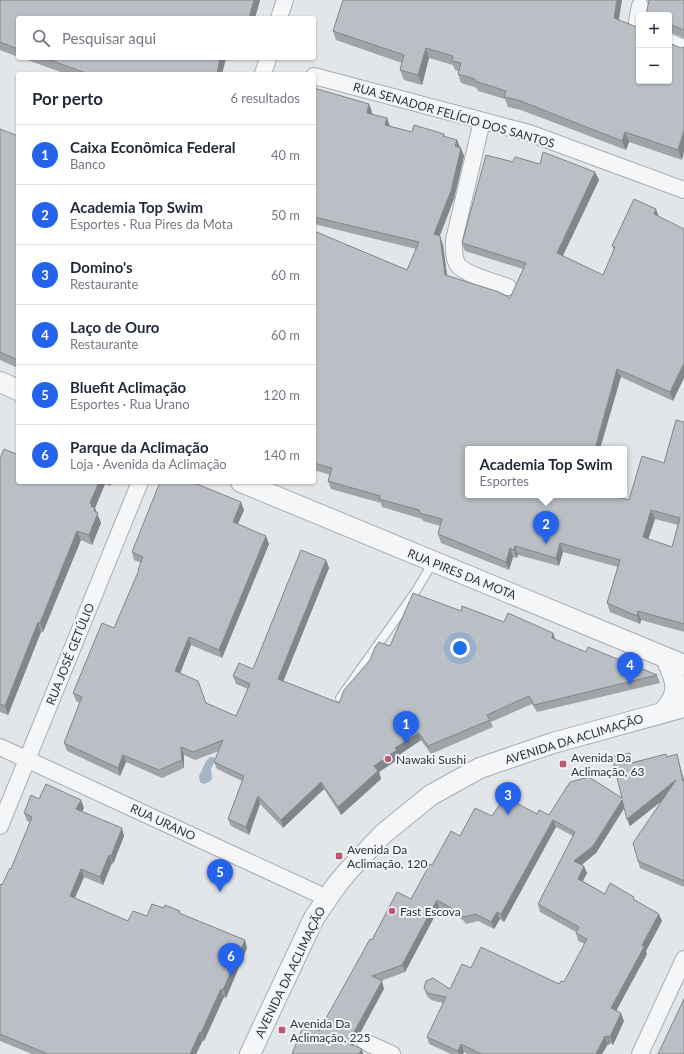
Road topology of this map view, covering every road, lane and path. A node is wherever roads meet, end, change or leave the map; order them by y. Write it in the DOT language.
graph roads {
  1 [pos="285,0"];
  2 [pos="640,6"];
  3 [pos="639,12"];
  4 [pos="280,16"];
  5 [pos="672,43"];
  6 [pos="684,48"];
  7 [pos="267,60"];
  8 [pos="264,72"];
  9 [pos="316,77"];
  10 [pos="482,121"];
  11 [pos="684,190"];
  12 [pos="508,287"];
  13 [pos="0,382"];
  14 [pos="16,389"];
  15 [pos="139,484"];
  16 [pos="246,484"];
  17 [pos="433,562"];
  18 [pos="675,662"];
  19 [pos="340,698"];
  20 [pos="684,707"];
  21 [pos="663,712"];
  22 [pos="0,746"];
  23 [pos="28,759"];
  24 [pos="0,826"];
  25 [pos="327,898"];
  26 [pos="684,959"];
  27 [pos="365,1042"];
  28 [pos="250,1054"];
  29 [pos="392,1054"];
  30 [pos="640,1054"];
  1 -- 4 [label="street"];
  2 -- 3 [label="street"];
  5 -- 6 [label="street"];
  7 -- 8 [label="street"];
  9 -- 10 [label="street, RUA SENADOR FELÍCIO DOS SANTOS"];
  10 -- 11 [label="street, RUA SENADOR FELÍCIO DOS SANTOS"];
  10 -- 12 [label="street"];
  13 -- 14 [label="street"];
  15 -- 23 [label="street, RUA JOSÉ GETÚLIO"];
  16 -- 17 [label="street, RUA PIRES DA MOTA"];
  17 -- 18 [label="street, RUA PIRES DA MOTA"];
  17 -- 19 [label="lane"];
  18 -- 21 [label="street"];
  20 -- 21 [label="street, AVENIDA DA ACLIMAÇÃO"];
  21 -- 25 [label="street, AVENIDA DA ACLIMAÇÃO"];
  22 -- 23 [label="street, RUA URANO"];
  23 -- 24 [label="street, RUA JOSÉ GETÚLIO"];
  23 -- 25 [label="street, RUA URANO"];
  25 -- 28 [label="street, AVENIDA DA ACLIMAÇÃO"];
  26 -- 30 [label="street"];
  27 -- 29 [label="street"];
}
